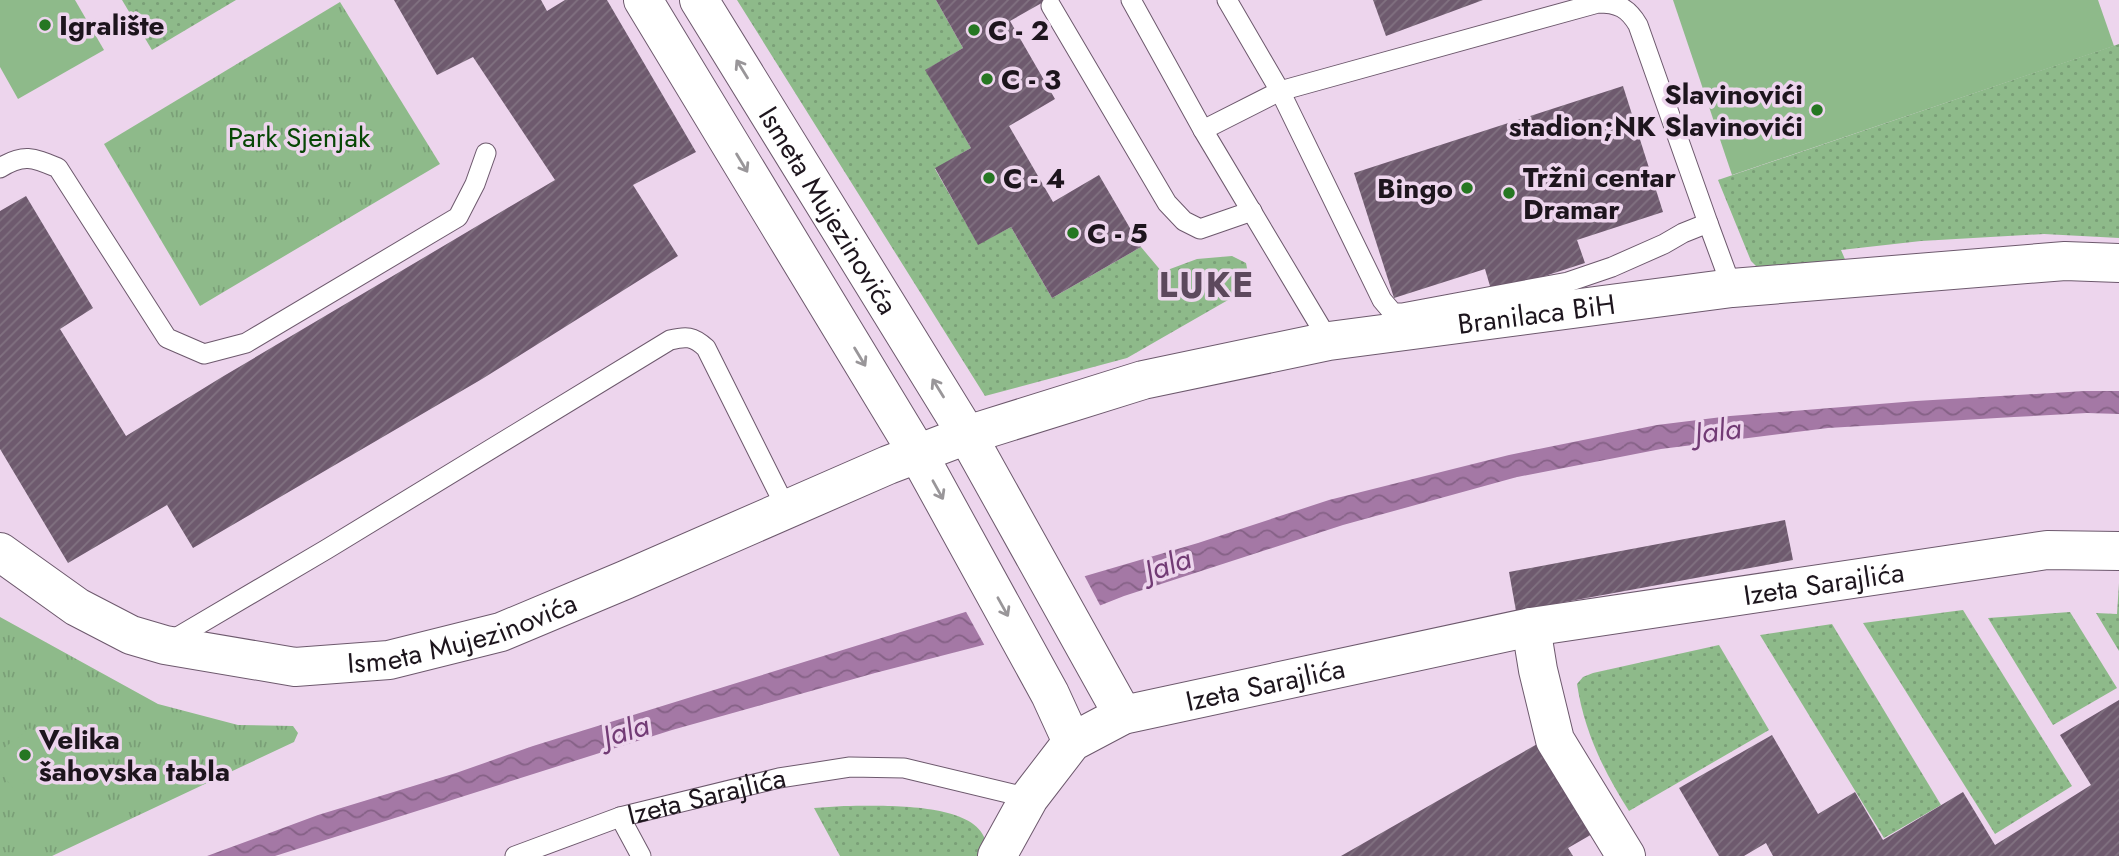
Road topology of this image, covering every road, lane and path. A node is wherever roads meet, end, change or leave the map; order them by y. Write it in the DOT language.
graph roads {
  1 [pos="643,0"];
  2 [pos="699,0"];
  3 [pos="1131,0"];
  4 [pos="1227,0"];
  5 [pos="1051,6"];
  6 [pos="1280,91"];
  7 [pos="1203,130"];
  8 [pos="486,153"];
  9 [pos="0,168"];
  10 [pos="1252,211"];
  11 [pos="1708,223"];
  12 [pos="2119,263"];
  13 [pos="1732,288"];
  14 [pos="1329,341"];
  15 [pos="967,435"];
  16 [pos="918,454"];
  17 [pos="786,508"];
  18 [pos="2119,551"];
  19 [pos="0,552"];
  20 [pos="1531,627"];
  21 [pos="165,645"];
  22 [pos="1123,715"];
  23 [pos="1072,742"];
  24 [pos="1029,798"];
  25 [pos="620,817"];
  26 [pos="539,851"];
  27 [pos="515,856"];
  28 [pos="641,856"];
  29 [pos="997,856"];
  30 [pos="1626,856"];
  1 -- 16 [label="street, Ismeta Mujezinovića, one-way"];
  15 -- 2 [label="street, Ismeta Mujezinovića, one-way"];
  3 -- 7 [label="lane"];
  4 -- 6 [label="lane"];
  5 -- 10 [label="lane"];
  6 -- 7 [label="lane"];
  6 -- 11 [label="lane"];
  6 -- 11 [label="lane"];
  7 -- 10 [label="lane"];
  8 -- 9 [label="lane"];
  10 -- 14 [label="lane"];
  11 -- 13 [label="lane"];
  12 -- 13 [label="street, Branilaca BiH"];
  13 -- 14 [label="street, Branilaca BiH"];
  14 -- 15 [label="street, Branilaca BiH"];
  15 -- 16 [label="street, Branilaca BiH"];
  15 -- 22 [label="street, Ismeta Mujezinovića"];
  16 -- 17 [label="street, Ismeta Mujezinovića"];
  16 -- 23 [label="street, Ismeta Mujezinovića, one-way"];
  17 -- 21 [label="street, Ismeta Mujezinovića"];
  17 -- 21 [label="lane"];
  18 -- 20 [label="street, Izeta Sarajlića"];
  19 -- 21 [label="street, Ismeta Mujezinovića"];
  20 -- 22 [label="street, Izeta Sarajlića"];
  20 -- 30 [label="street"];
  22 -- 23 [label="street, Izeta Sarajlića"];
  23 -- 24 [label="street, Izeta Sarajlića"];
  24 -- 25 [label="lane, Izeta Sarajlića"];
  24 -- 29 [label="street, Izeta Sarajlića"];
  25 -- 26 [label="lane, Izeta Sarajlića"];
  25 -- 28 [label="lane"];
  26 -- 27 [label="lane, Izeta Sarajlića"];
}
